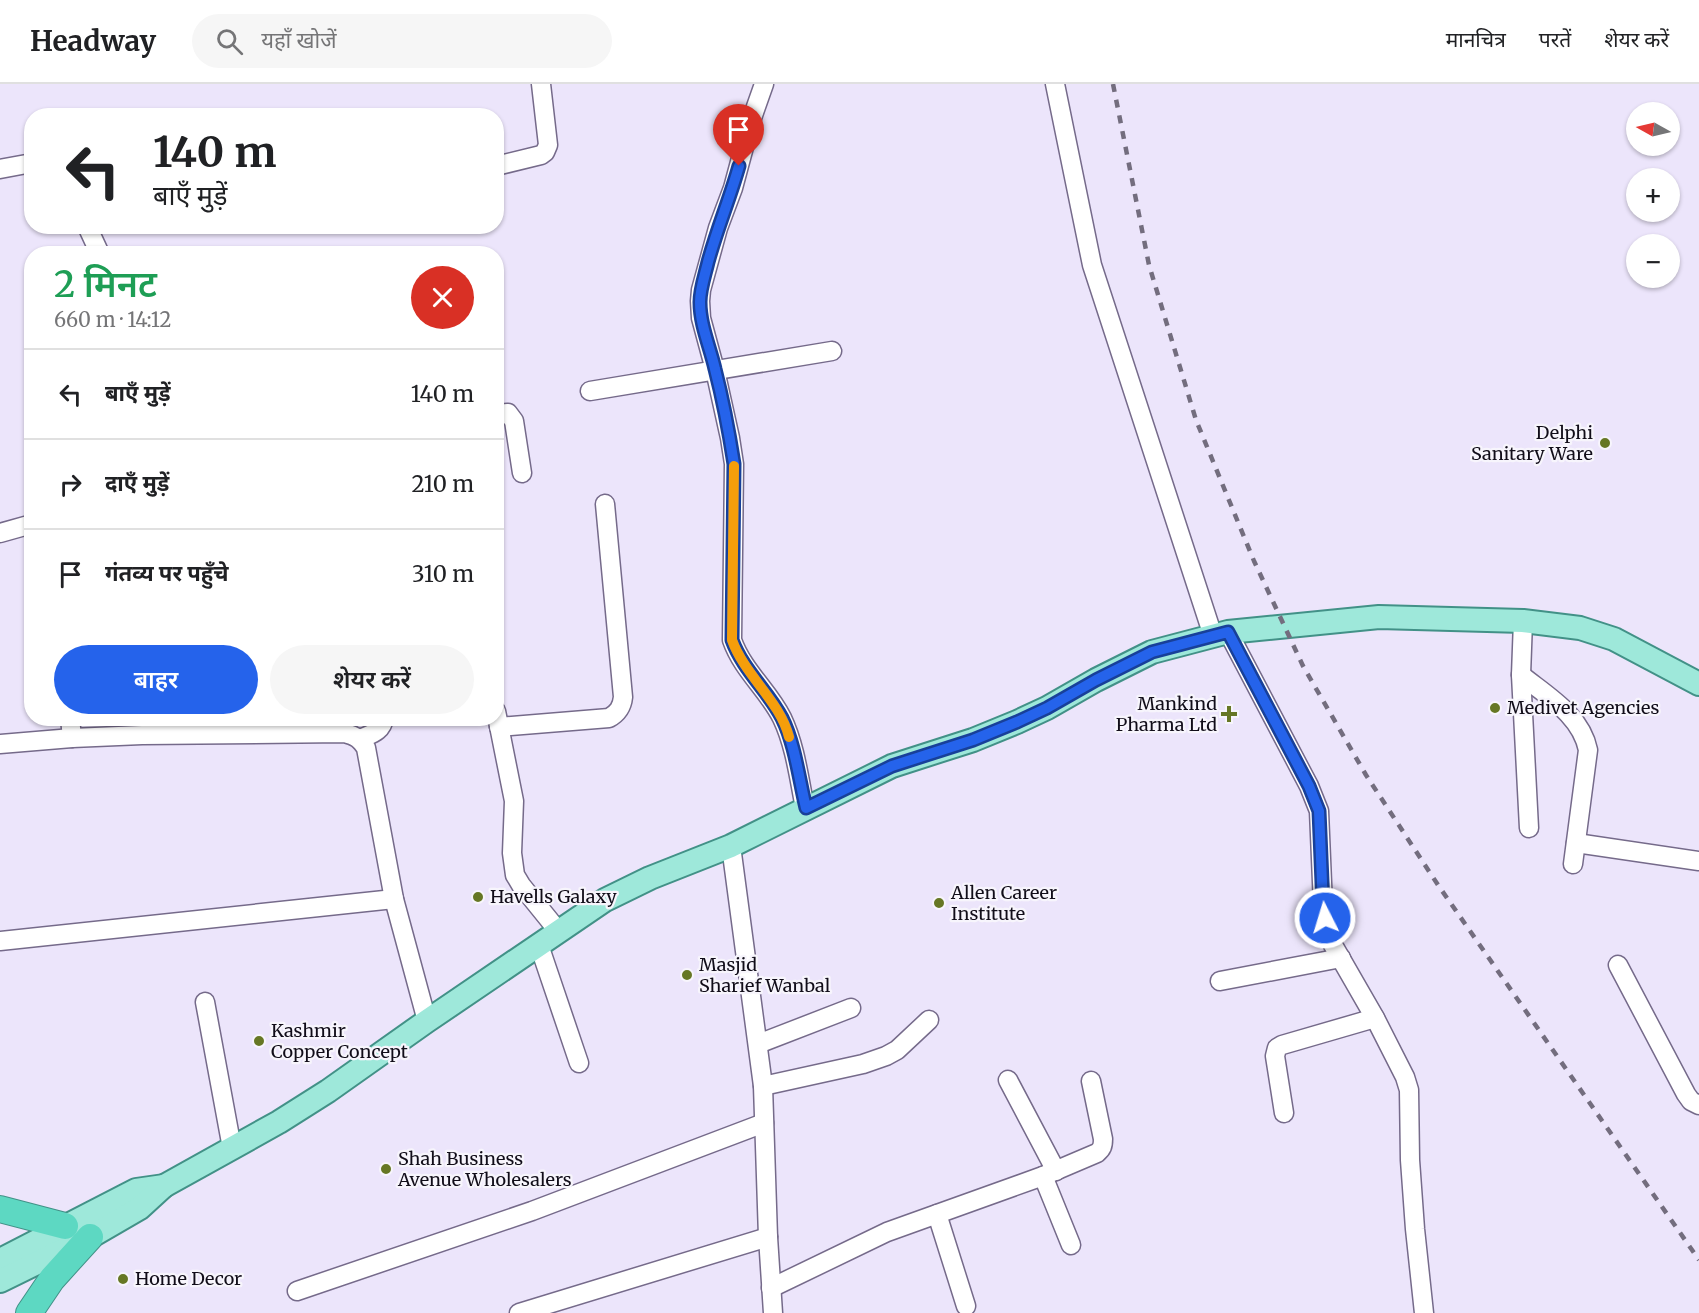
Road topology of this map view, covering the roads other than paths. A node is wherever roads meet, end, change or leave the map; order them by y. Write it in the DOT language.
graph roads {
  1 [pos="542,84"];
  2 [pos="764,84"];
  3 [pos="1055,84"];
  4 [pos="24,164"];
  5 [pos="504,164"];
  6 [pos="0,169"];
  7 [pos="832,351"];
  8 [pos="715,370"];
  9 [pos="590,391"];
  10 [pos="504,413"];
  11 [pos="522,473"];
  12 [pos="605,504"];
  13 [pos="24,526"];
  14 [pos="0,532"];
  15 [pos="1523,621"];
  16 [pos="1221,634"];
  17 [pos="1521,675"];
  18 [pos="1699,684"];
  19 [pos="504,719"];
  20 [pos="71,726"];
  21 [pos="206,726"];
  22 [pos="283,726"];
  23 [pos="381,726"];
  24 [pos="499,726"];
  25 [pos="135,727"];
  26 [pos="72,738"];
  27 [pos="360,739"];
  28 [pos="0,744"];
  29 [pos="806,808"];
  30 [pos="1529,828"];
  31 [pos="1576,843"];
  32 [pos="731,846"];
  33 [pos="1699,861"];
  34 [pos="1573,864"];
  35 [pos="394,899"];
  36 [pos="559,932"];
  37 [pos="0,941"];
  38 [pos="539,945"];
  39 [pos="1341,958"];
  40 [pos="1618,965"];
  41 [pos="1220,981"];
  42 [pos="205,1002"];
  43 [pos="851,1008"];
  44 [pos="1375,1018"];
  45 [pos="929,1020"];
  46 [pos="427,1021"];
  47 [pos="758,1044"];
  48 [pos="579,1063"];
  49 [pos="1008,1080"];
  50 [pos="1091,1081"];
  51 [pos="763,1086"];
  52 [pos="1699,1105"];
  53 [pos="1284,1113"];
  54 [pos="764,1123"];
  55 [pos="232,1148"];
  56 [pos="1049,1174"];
  57 [pos="164,1186"];
  58 [pos="0,1209"];
  59 [pos="937,1214"];
  60 [pos="65,1226"];
  61 [pos="90,1237"];
  62 [pos="768,1237"];
  63 [pos="1071,1245"];
  64 [pos="0,1260"];
  65 [pos="0,1281"];
  66 [pos="771,1288"];
  67 [pos="297,1291"];
  68 [pos="966,1305"];
  69 [pos="29,1313"];
  70 [pos="519,1313"];
  71 [pos="773,1313"];
  72 [pos="1424,1313"];
  1 -- 5 [label="street"];
  2 -- 8 [label="street"];
  3 -- 16 [label="street"];
  4 -- 6 [label="street"];
  7 -- 8 [label="street"];
  8 -- 9 [label="street"];
  8 -- 29 [label="street"];
  10 -- 11 [label="street"];
  12 -- 19 [label="street"];
  13 -- 14 [label="street"];
  15 -- 16 [label="main road"];
  15 -- 17 [label="street"];
  15 -- 18 [label="main road"];
  16 -- 29 [label="main road"];
  16 -- 39 [label="street"];
  17 -- 30 [label="street"];
  17 -- 31 [label="street"];
  20 -- 26 [label="street"];
  21 -- 22 [label="street"];
  21 -- 25 [label="street"];
  22 -- 27 [label="street"];
  23 -- 27 [label="street"];
  24 -- 36 [label="street"];
  25 -- 26 [label="street"];
  26 -- 28 [label="street"];
  27 -- 35 [label="street"];
  29 -- 32 [label="main road"];
  31 -- 33 [label="street"];
  31 -- 34 [label="street"];
  32 -- 36 [label="main road"];
  32 -- 47 [label="street"];
  35 -- 37 [label="street"];
  35 -- 46 [label="street"];
  36 -- 38 [label="main road"];
  38 -- 46 [label="main road"];
  38 -- 48 [label="street"];
  39 -- 41 [label="street"];
  39 -- 44 [label="street"];
  40 -- 52 [label="street"];
  42 -- 55 [label="street"];
  43 -- 47 [label="street"];
  44 -- 53 [label="street"];
  44 -- 72 [label="street"];
  45 -- 51 [label="street"];
  46 -- 55 [label="main road"];
  47 -- 51 [label="street"];
  49 -- 56 [label="street"];
  50 -- 56 [label="street"];
  51 -- 54 [label="street"];
  54 -- 62 [label="street"];
  54 -- 67 [label="street"];
  55 -- 57 [label="main road"];
  56 -- 59 [label="street"];
  56 -- 63 [label="street"];
  57 -- 60 [label="main road"];
  57 -- 61 [label="main road"];
  58 -- 60 [label="highway"];
  59 -- 66 [label="street"];
  59 -- 68 [label="street"];
  60 -- 64 [label="main road"];
  61 -- 65 [label="main road"];
  61 -- 69 [label="highway"];
  62 -- 66 [label="street"];
  62 -- 70 [label="street"];
  66 -- 71 [label="street"];
}
